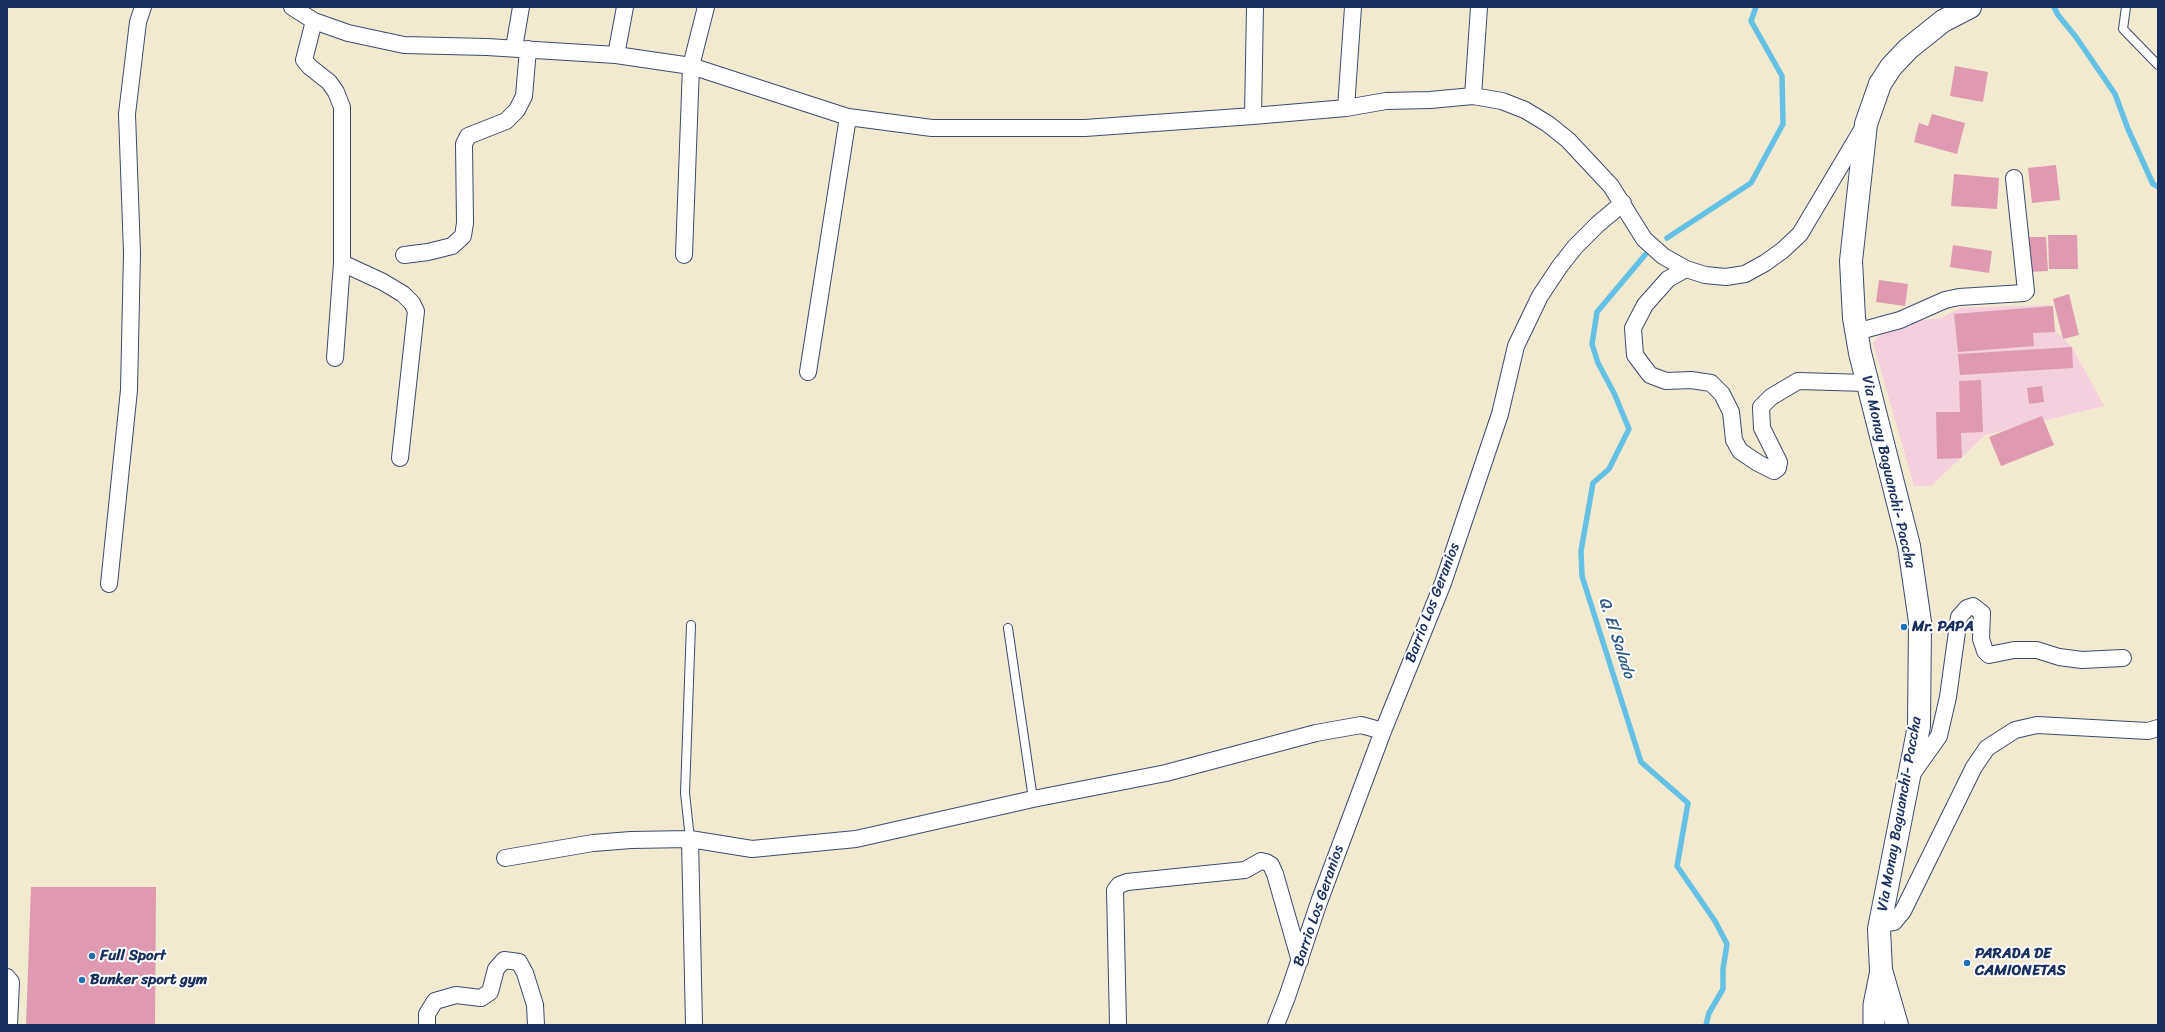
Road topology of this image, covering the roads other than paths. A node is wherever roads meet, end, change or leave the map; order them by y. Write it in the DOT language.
graph roads {
  1 [pos="143,7"];
  2 [pos="292,7"];
  3 [pos="521,7"];
  4 [pos="624,7"];
  5 [pos="706,7"];
  6 [pos="1255,7"];
  7 [pos="1353,7"];
  8 [pos="1479,7"];
  9 [pos="1970,7"];
  10 [pos="2126,7"];
  11 [pos="314,21"];
  12 [pos="521,49"];
  13 [pos="616,55"];
  14 [pos="2158,65"];
  15 [pos="691,66"];
  16 [pos="1473,96"];
  17 [pos="1346,108"];
  18 [pos="848,116"];
  19 [pos="1252,116"];
  20 [pos="1866,124"];
  21 [pos="2014,178"];
  22 [pos="1623,203"];
  23 [pos="404,255"];
  24 [pos="684,255"];
  25 [pos="342,263"];
  26 [pos="1686,269"];
  27 [pos="1856,332"];
  28 [pos="335,358"];
  29 [pos="808,372"];
  30 [pos="1867,383"];
  31 [pos="400,458"];
  32 [pos="109,584"];
  33 [pos="691,625"];
  34 [pos="1008,628"];
  35 [pos="2123,658"];
  36 [pos="2158,728"];
  37 [pos="1383,730"];
  38 [pos="1908,778"];
  39 [pos="1034,799"];
  40 [pos="690,838"];
  41 [pos="505,858"];
  42 [pos="1880,924"];
  43 [pos="1300,961"];
  44 [pos="1881,970"];
  45 [pos="7,977"];
  46 [pos="9,1025"];
  47 [pos="427,1025"];
  48 [pos="536,1025"];
  49 [pos="694,1025"];
  50 [pos="1118,1025"];
  51 [pos="1276,1025"];
  52 [pos="1874,1025"];
  53 [pos="1897,1025"];
  1 -- 32 [label="street"];
  2 -- 11 [label="street"];
  3 -- 12 [label="street"];
  4 -- 13 [label="street"];
  5 -- 15 [label="street"];
  6 -- 19 [label="street"];
  7 -- 17 [label="street"];
  8 -- 16 [label="street"];
  9 -- 20 [label="main road, Via Monay Baguanchi- Paccha"];
  10 -- 14 [label="lane"];
  11 -- 12 [label="street"];
  11 -- 25 [label="street"];
  12 -- 13 [label="street"];
  12 -- 23 [label="street"];
  13 -- 15 [label="street"];
  15 -- 18 [label="street"];
  15 -- 24 [label="street"];
  16 -- 17 [label="street"];
  16 -- 22 [label="street"];
  17 -- 19 [label="street"];
  18 -- 19 [label="street"];
  18 -- 29 [label="street"];
  20 -- 26 [label="street"];
  20 -- 27 [label="main road, Via Monay Baguanchi- Paccha"];
  21 -- 27 [label="street"];
  22 -- 26 [label="street"];
  22 -- 37 [label="street, Barrio Los Geranios"];
  25 -- 28 [label="street"];
  25 -- 31 [label="street"];
  26 -- 30 [label="street"];
  27 -- 30 [label="main road, Via Monay Baguanchi- Paccha"];
  30 -- 38 [label="main road, Via Monay Baguanchi- Paccha"];
  33 -- 40 [label="lane"];
  34 -- 39 [label="lane"];
  35 -- 38 [label="street"];
  36 -- 42 [label="street"];
  37 -- 39 [label="street"];
  37 -- 43 [label="street, Barrio Los Geranios"];
  38 -- 42 [label="main road, Via Monay Baguanchi- Paccha"];
  39 -- 40 [label="street"];
  40 -- 41 [label="street"];
  40 -- 49 [label="street"];
  42 -- 44 [label="main road, Via Monay Baguanchi- Paccha"];
  43 -- 50 [label="street"];
  43 -- 51 [label="street, Barrio Los Geranios"];
  44 -- 52 [label="street"];
  44 -- 53 [label="main road, Via Monay Baguanchi- Paccha"];
  45 -- 46 [label="street"];
  47 -- 48 [label="street"];
}
